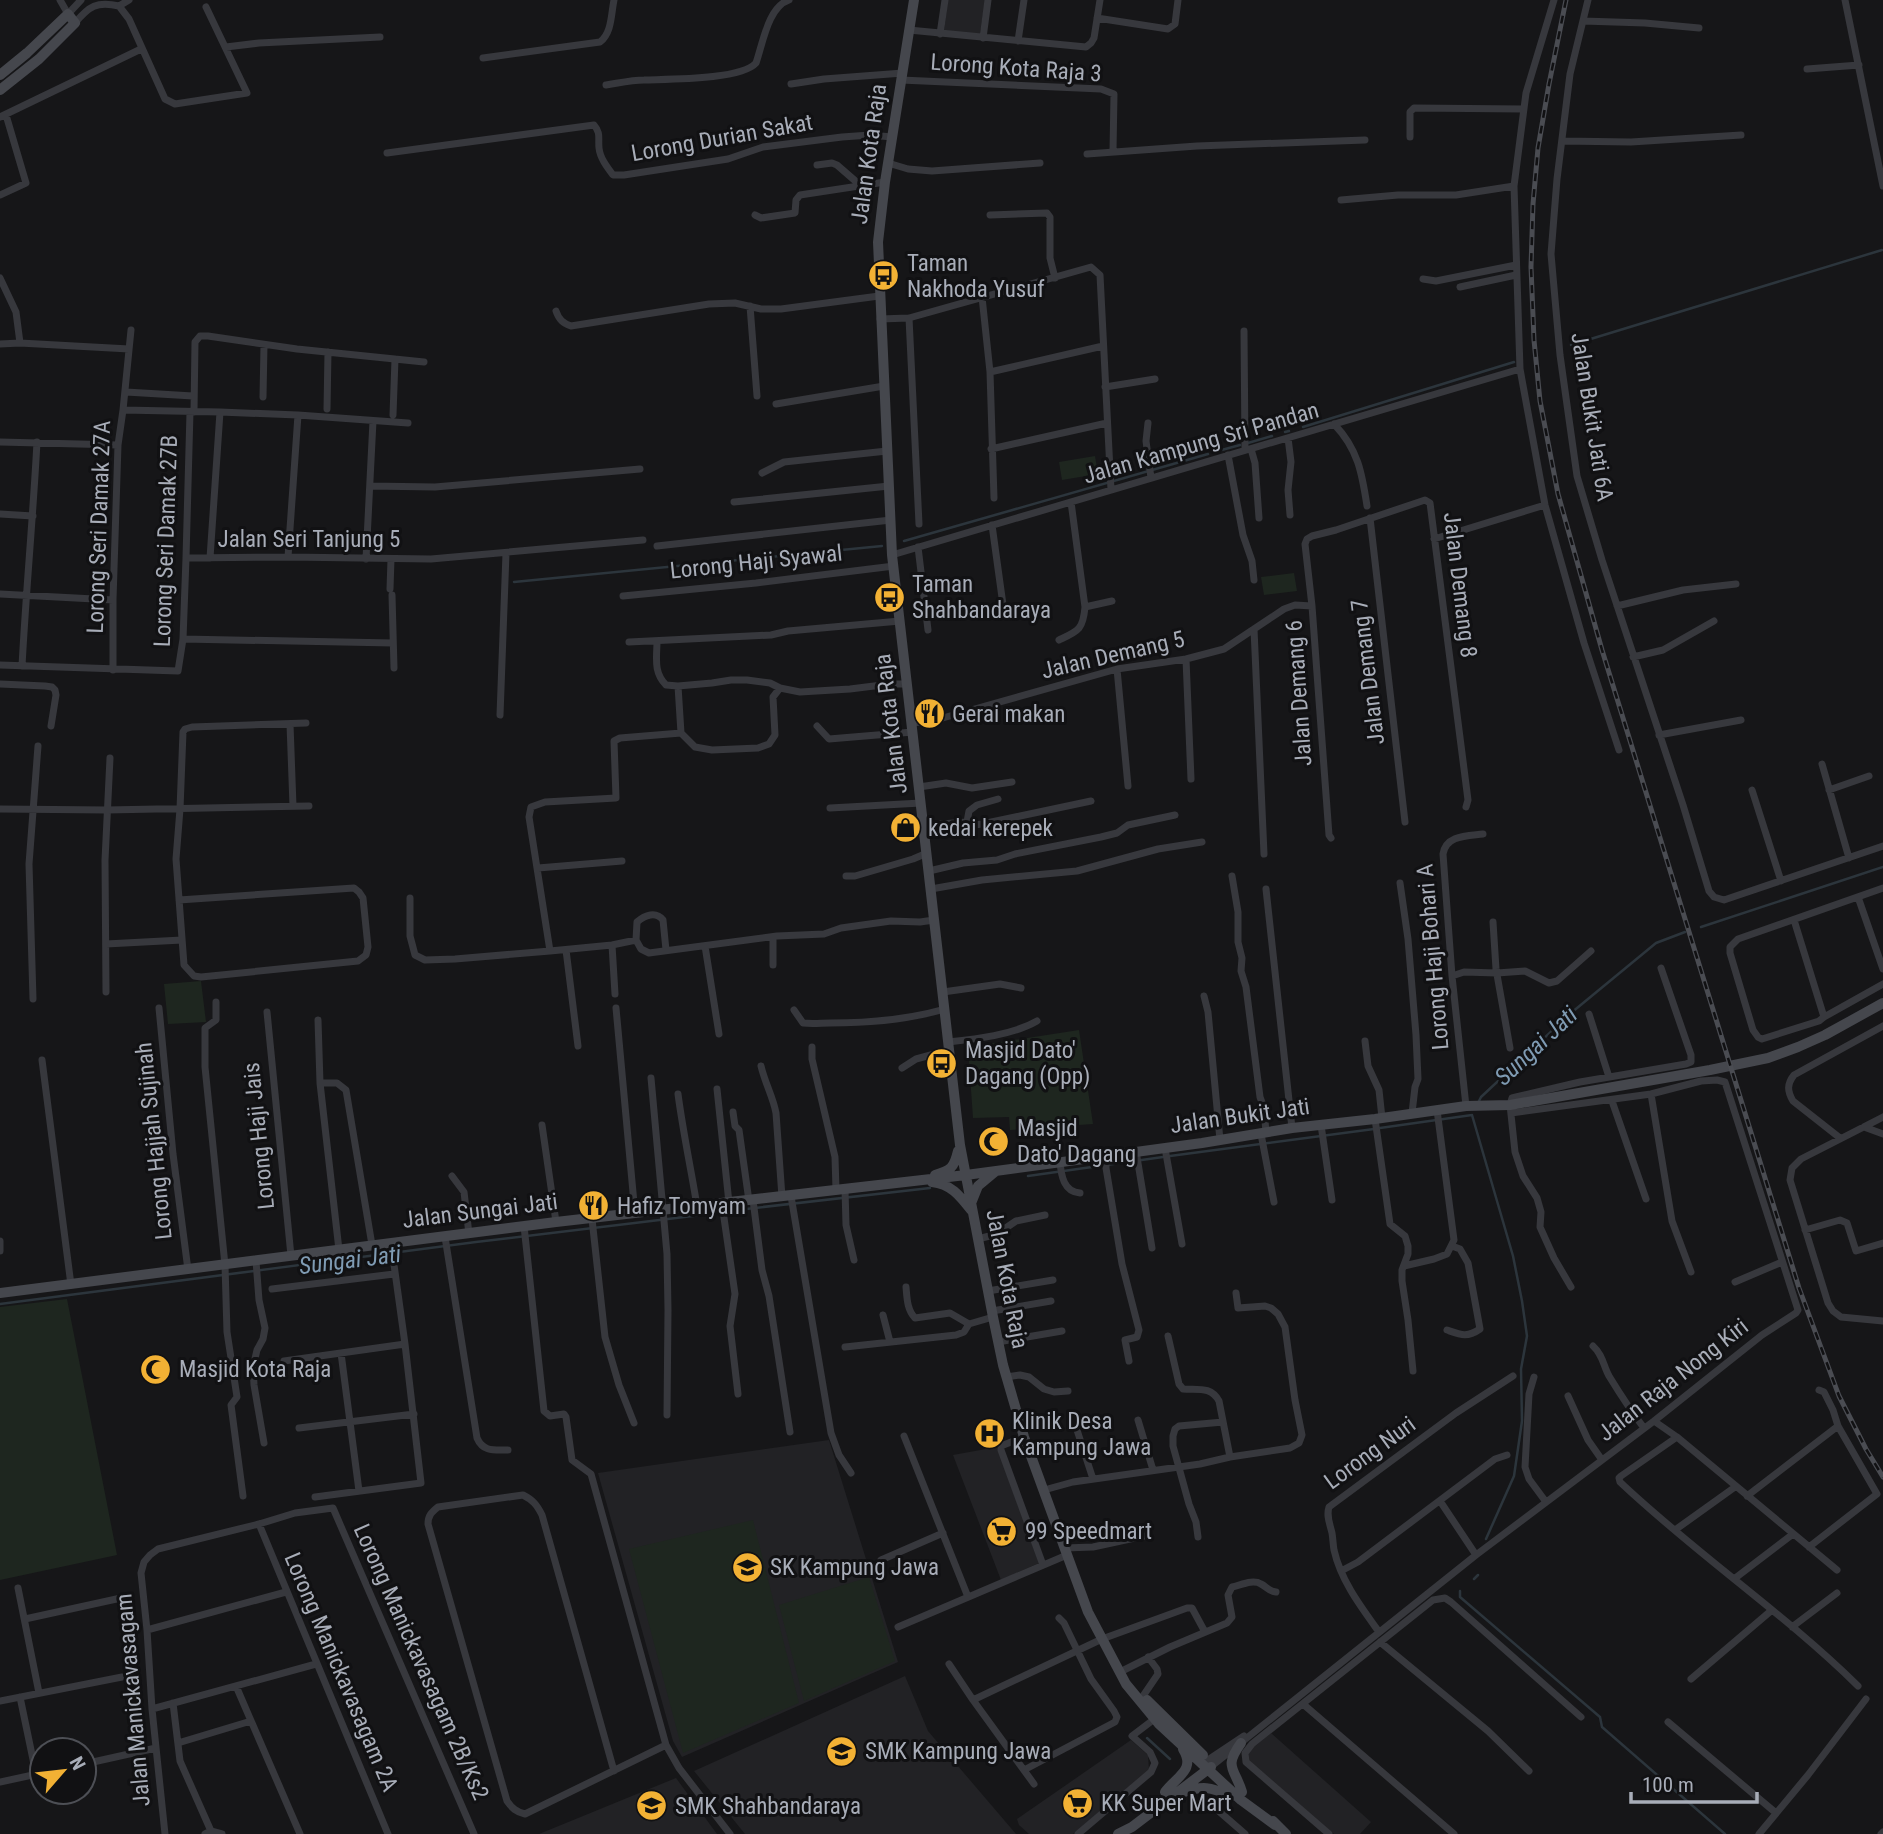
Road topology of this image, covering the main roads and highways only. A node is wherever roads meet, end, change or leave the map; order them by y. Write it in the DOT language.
graph roads {
  1 [pos="914,0"];
  2 [pos="0,75"];
  3 [pos="0,90"];
  4 [pos="1883,1003"];
  5 [pos="960,1146"];
  6 [pos="999,1170"];
  7 [pos="966,1175"];
  8 [pos="921,1181"];
  9 [pos="972,1208"];
  10 [pos="0,1293"];
  11 [pos="1121,1674"];
  12 [pos="1158,1716"];
  13 [pos="1177,1741"];
  14 [pos="1241,1743"];
  15 [pos="1208,1764"];
  16 [pos="1168,1795"];
  17 [pos="1241,1796"];
  18 [pos="1120,1832"];
  19 [pos="1286,1834"];
  1 -- 5 [label="main road, Jalan Kota Raja"];
  2 -- 3 [label="main road"];
  4 -- 6 [label="main road, Jalan Bukit Jati"];
  5 -- 7 [label="main road, Jalan Kota Raja"];
  5 -- 8 [label="main road"];
  6 -- 7 [label="main road, Jalan Bukit Jati"];
  6 -- 9 [label="main road"];
  7 -- 8 [label="main road, Jalan Sungai Jati"];
  7 -- 9 [label="main road, Jalan Kota Raja"];
  8 -- 9 [label="main road"];
  8 -- 10 [label="main road, Jalan Sungai Jati"];
  9 -- 11 [label="main road, Jalan Kota Raja"];
  11 -- 12 [label="main road, Jalan Kota Raja"];
  11 -- 12 [label="main road"];
  12 -- 13 [label="main road"];
  12 -- 15 [label="main road, Jalan Kota Raja"];
  13 -- 15 [label="main road"];
  13 -- 16 [label="main road"];
  14 -- 17 [label="main road"];
  15 -- 16 [label="main road"];
  15 -- 17 [label="main road, Jalan Kota Raja"];
  16 -- 17 [label="main road"];
  16 -- 18 [label="main road"];
  17 -- 19 [label="main road, Jalan Kota Raja"];
}
